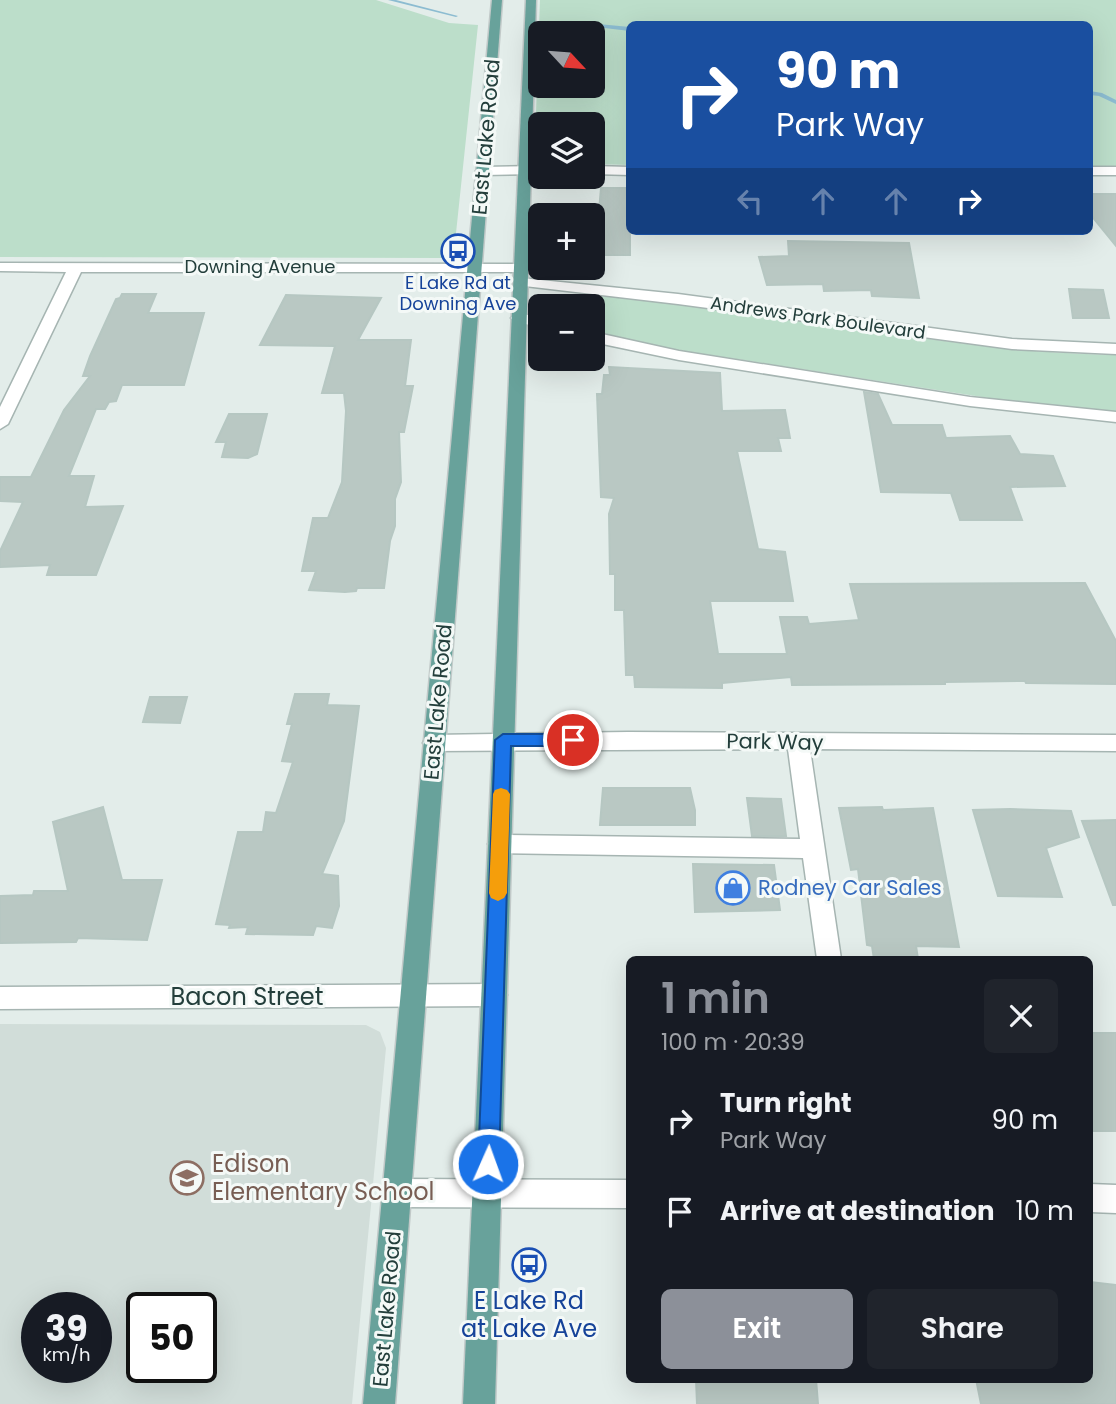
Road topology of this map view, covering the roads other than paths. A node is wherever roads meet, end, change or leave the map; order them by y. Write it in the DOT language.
graph roads {
  1 [pos="497,0"];
  2 [pos="531,0"];
  3 [pos="525,170"];
  4 [pos="605,170"];
  5 [pos="483,171"];
  6 [pos="626,171"];
  7 [pos="1093,171"];
  8 [pos="1116,171"];
  9 [pos="0,267"];
  10 [pos="76,267"];
  11 [pos="475,268"];
  12 [pos="521,275"];
  13 [pos="528,310"];
  14 [pos="605,340"];
  15 [pos="1116,349"];
  16 [pos="528,351"];
  17 [pos="1116,416"];
  18 [pos="0,424"];
  19 [pos="503,740"];
  20 [pos="434,743"];
  21 [pos="798,743"];
  22 [pos="1116,743"];
  23 [pos="500,844"];
  24 [pos="812,849"];
  25 [pos="829,956"];
  26 [pos="494,995"];
  27 [pos="413,996"];
  28 [pos="0,998"];
  29 [pos="487,1192"];
  30 [pos="397,1194"];
  31 [pos="626,1194"];
  32 [pos="1093,1198"];
  33 [pos="1116,1199"];
  34 [pos="379,1404"];
  35 [pos="479,1404"];
  1 -- 5 [label="main road, East Lake Road"];
  2 -- 3 [label="main road, East Lake Road"];
  3 -- 5 [label="street"];
  3 -- 12 [label="main road, East Lake Road"];
  4 -- 6 [label="street"];
  5 -- 11 [label="main road, East Lake Road"];
  7 -- 8 [label="street"];
  9 -- 10 [label="street, Downing Avenue"];
  10 -- 11 [label="street, Downing Avenue"];
  10 -- 18 [label="street"];
  11 -- 12 [label="street, Downing Avenue"];
  11 -- 20 [label="main road, East Lake Road"];
  12 -- 13 [label="main road, East Lake Road"];
  12 -- 15 [label="street, Andrews Park Boulevard"];
  14 -- 17 [label="street"];
  16 -- 19 [label="main road, East Lake Road"];
  19 -- 20 [label="street, Park Way"];
  19 -- 21 [label="street, Park Way"];
  19 -- 23 [label="main road, East Lake Road"];
  20 -- 27 [label="main road, East Lake Road"];
  21 -- 22 [label="street, Park Way"];
  21 -- 24 [label="street"];
  23 -- 24 [label="street"];
  23 -- 26 [label="main road, East Lake Road"];
  24 -- 25 [label="street"];
  26 -- 27 [label="street, Bacon Street"];
  26 -- 29 [label="main road, East Lake Road"];
  27 -- 28 [label="street, Bacon Street"];
  27 -- 30 [label="main road, East Lake Road"];
  29 -- 30 [label="street"];
  29 -- 31 [label="street"];
  29 -- 35 [label="main road, East Lake Road"];
  30 -- 34 [label="main road, East Lake Road"];
  32 -- 33 [label="street"];
}
